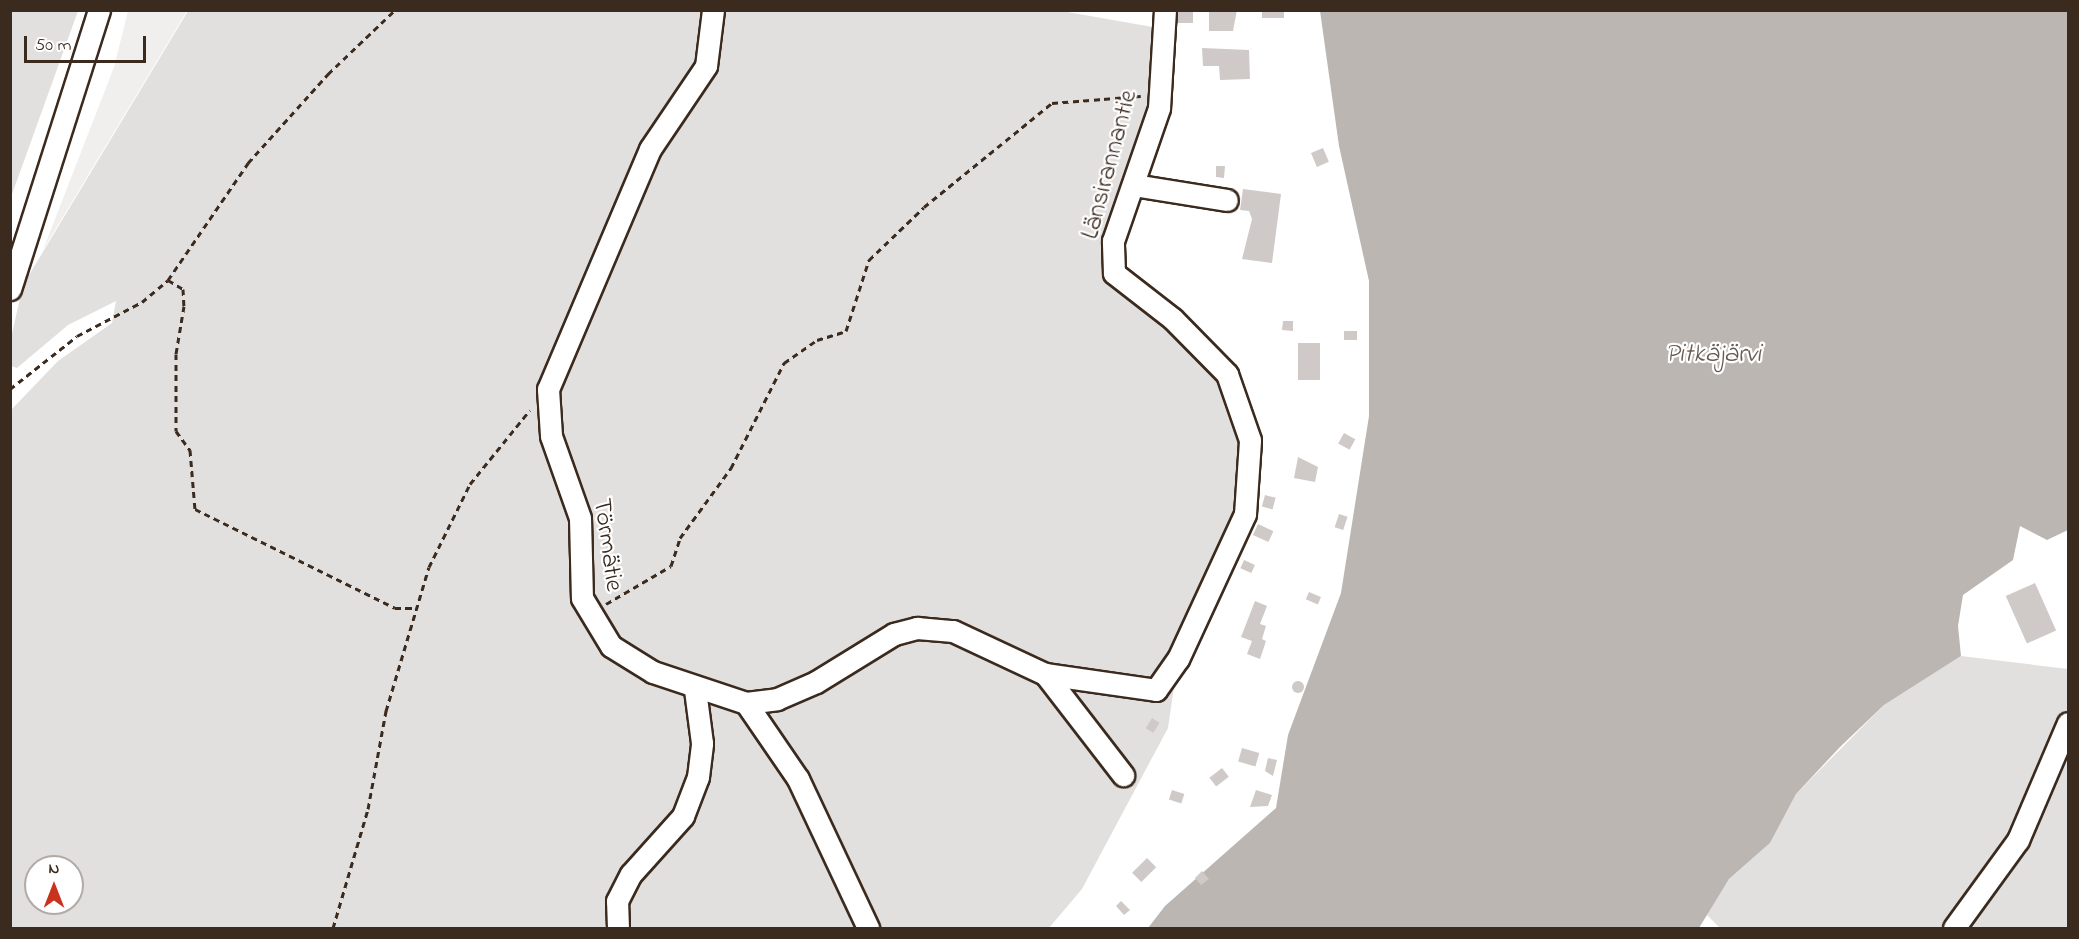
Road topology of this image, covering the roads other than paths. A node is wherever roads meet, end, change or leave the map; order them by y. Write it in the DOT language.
graph roads {
  1 [pos="99,10"];
  2 [pos="713,10"];
  3 [pos="1165,10"];
  4 [pos="1134,185"];
  5 [pos="1227,200"];
  6 [pos="10,289"];
  7 [pos="1045,674"];
  8 [pos="695,690"];
  9 [pos="746,703"];
  10 [pos="2068,723"];
  11 [pos="1123,775"];
  12 [pos="618,928"];
  13 [pos="868,928"];
  14 [pos="1954,928"];
  1 -- 6 [label="street"];
  2 -- 8 [label="street, Törmätie"];
  3 -- 4 [label="street, Länsirannantie"];
  4 -- 5 [label="street"];
  4 -- 7 [label="street, Länsirannantie"];
  7 -- 9 [label="street"];
  7 -- 11 [label="street"];
  8 -- 9 [label="street, Törmätie"];
  8 -- 12 [label="street"];
  9 -- 13 [label="street"];
  10 -- 14 [label="street"];
}
